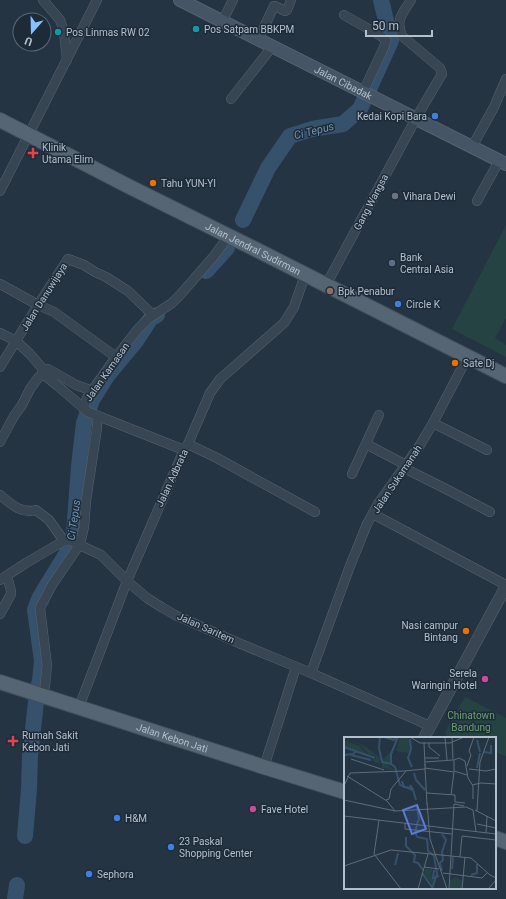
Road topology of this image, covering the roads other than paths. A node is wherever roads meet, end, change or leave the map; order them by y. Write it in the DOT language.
graph roads {
  1 [pos="44,0"];
  2 [pos="97,0"];
  3 [pos="180,0"];
  4 [pos="233,0"];
  5 [pos="291,0"];
  6 [pos="411,0"];
  7 [pos="344,15"];
  8 [pos="222,22"];
  9 [pos="259,39"];
  10 [pos="272,47"];
  11 [pos="67,60"];
  12 [pos="506,78"];
  13 [pos="367,94"];
  14 [pos="231,99"];
  15 [pos="416,119"];
  16 [pos="0,120"];
  17 [pos="28,135"];
  18 [pos="472,147"];
  19 [pos="503,163"];
  20 [pos="0,191"];
  21 [pos="477,201"];
  22 [pos="231,237"];
  23 [pos="305,275"];
  24 [pos="0,284"];
  25 [pos="326,285"];
  26 [pos="38,305"];
  27 [pos="153,315"];
  28 [pos="0,333"];
  29 [pos="16,341"];
  30 [pos="116,356"];
  31 [pos="468,356"];
  32 [pos="0,367"];
  33 [pos="43,374"];
  34 [pos="506,376"];
  35 [pos="92,391"];
  36 [pos="91,412"];
  37 [pos="379,415"];
  38 [pos="433,423"];
  39 [pos="0,442"];
  40 [pos="366,444"];
  41 [pos="186,447"];
  42 [pos="487,450"];
  43 [pos="405,466"];
  44 [pos="352,474"];
  45 [pos="0,495"];
  46 [pos="316,512"];
  47 [pos="490,512"];
  48 [pos="373,514"];
  49 [pos="73,542"];
  50 [pos="4,578"];
  51 [pos="126,581"];
  52 [pos="506,586"];
  53 [pos="0,614"];
  54 [pos="296,667"];
  55 [pos="310,673"];
  56 [pos="0,682"];
  57 [pos="42,696"];
  58 [pos="79,707"];
  59 [pos="430,726"];
  60 [pos="424,737"];
  61 [pos="264,767"];
  62 [pos="344,792"];
  63 [pos="496,838"];
  64 [pos="506,842"];
  1 -- 11 [label="street"];
  2 -- 11 [label="street"];
  3 -- 8 [label="main road, Jalan Cibadak"];
  4 -- 8 [label="street"];
  5 -- 9 [label="street"];
  6 -- 15 [label="street, Gang Wangsa"];
  7 -- 13 [label="street"];
  8 -- 9 [label="main road, Jalan Cibadak"];
  9 -- 10 [label="main road, Jalan Cibadak"];
  10 -- 13 [label="main road, Jalan Cibadak"];
  10 -- 14 [label="street"];
  11 -- 17 [label="street"];
  12 -- 18 [label="street"];
  13 -- 15 [label="main road, Jalan Cibadak"];
  15 -- 18 [label="main road, Jalan Cibadak"];
  15 -- 25 [label="street, Gang Wangsa"];
  16 -- 17 [label="main road, Jalan Jendral Sudirman"];
  17 -- 20 [label="street"];
  17 -- 22 [label="main road, Jalan Jendral Sudirman"];
  18 -- 19 [label="main road, Jalan Cibadak"];
  19 -- 21 [label="street"];
  22 -- 23 [label="main road, Jalan Jendral Sudirman"];
  22 -- 27 [label="street, Jalan Kamasan"];
  23 -- 25 [label="main road, Jalan Jendral Sudirman"];
  23 -- 41 [label="street, Jalan Adbrata"];
  24 -- 26 [label="street"];
  25 -- 31 [label="main road, Jalan Jendral Sudirman"];
  26 -- 27 [label="street, Jalan Danuwijaya"];
  26 -- 29 [label="street, Jalan Danuwijaya"];
  26 -- 30 [label="street"];
  27 -- 30 [label="street, Jalan Kamasan"];
  28 -- 29 [label="street"];
  29 -- 32 [label="street, Jalan Danuwijaya"];
  29 -- 33 [label="street"];
  30 -- 35 [label="street, Jalan Kamasan"];
  31 -- 34 [label="main road, Jalan Jendral Sudirman"];
  31 -- 38 [label="street, Jalan Sukamanah"];
  33 -- 35 [label="street"];
  33 -- 36 [label="street"];
  33 -- 39 [label="street"];
  35 -- 36 [label="street, Jalan Kamasan"];
  36 -- 41 [label="street"];
  36 -- 49 [label="street, Jalan Kamasan"];
  37 -- 40 [label="street"];
  38 -- 42 [label="street"];
  38 -- 43 [label="street, Jalan Sukamanah"];
  40 -- 43 [label="street"];
  40 -- 44 [label="street"];
  41 -- 46 [label="street"];
  41 -- 51 [label="street, Jalan Adbrata"];
  43 -- 47 [label="street"];
  43 -- 48 [label="street, Jalan Sukamanah"];
  45 -- 49 [label="street"];
  48 -- 52 [label="street"];
  48 -- 55 [label="street, Jalan Sukamanah"];
  49 -- 50 [label="street"];
  49 -- 51 [label="street, Jalan Saritem"];
  49 -- 57 [label="street, Jalan Kamasan"];
  50 -- 53 [label="street"];
  51 -- 54 [label="street, Jalan Saritem"];
  51 -- 58 [label="street, Jalan Adbrata"];
  52 -- 59 [label="street"];
  54 -- 55 [label="street, Jalan Saritem"];
  54 -- 61 [label="street"];
  55 -- 59 [label="street, Jalan Saritem"];
  56 -- 57 [label="main road, Jalan Kebon Jati"];
  57 -- 58 [label="main road, Jalan Kebon Jati"];
  58 -- 61 [label="main road, Jalan Kebon Jati"];
  59 -- 60 [label="street"];
  61 -- 62 [label="main road, Jalan Kebon Jati"];
  63 -- 64 [label="main road"];
}
